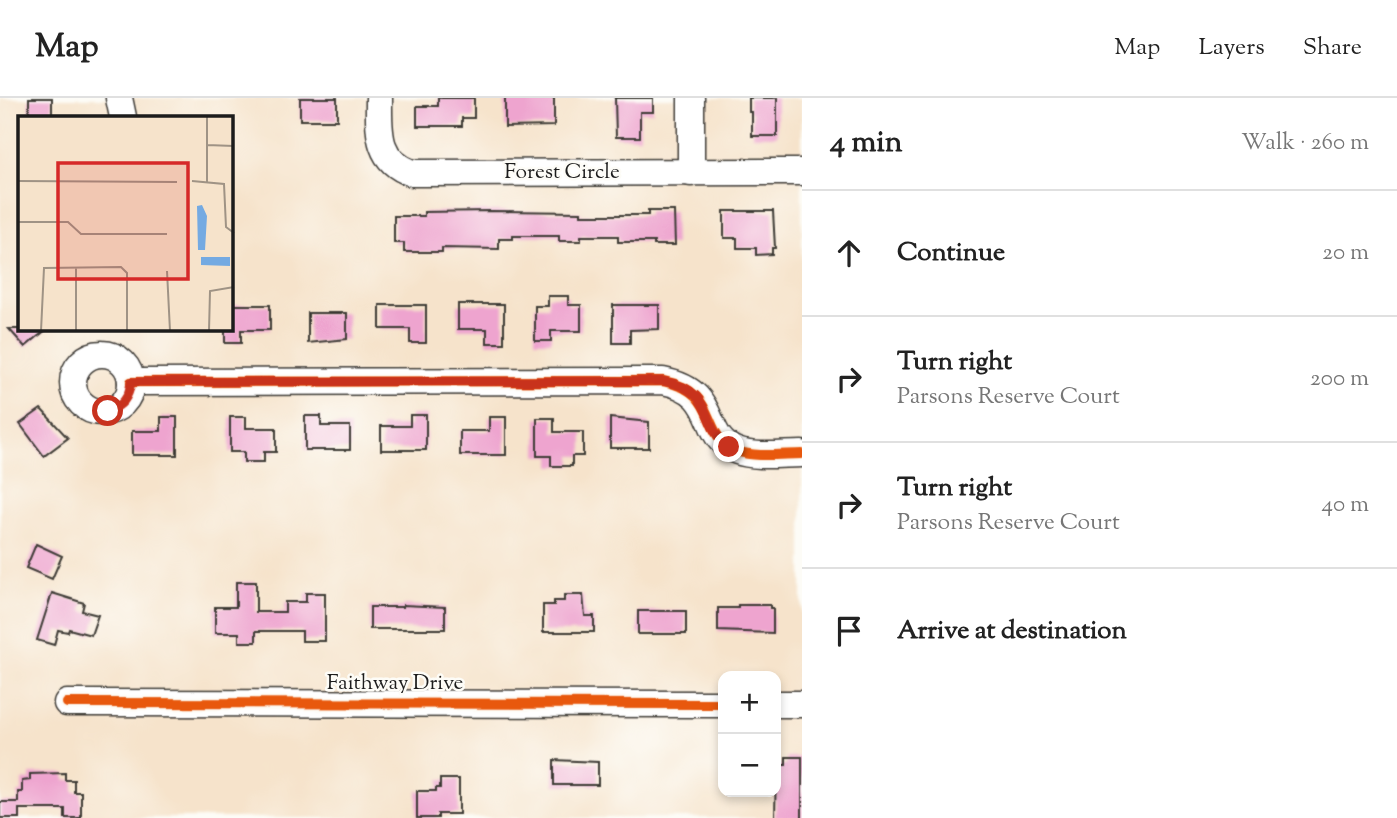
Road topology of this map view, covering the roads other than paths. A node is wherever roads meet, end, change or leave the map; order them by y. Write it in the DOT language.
graph roads {
  1 [pos="119,98"];
  2 [pos="379,98"];
  3 [pos="691,98"];
  4 [pos="122,116"];
  5 [pos="802,172"];
  6 [pos="691,173"];
  7 [pos="131,382"];
  8 [pos="802,454"];
  9 [pos="67,703"];
  10 [pos="718,704"];
  11 [pos="781,704"];
  12 [pos="802,704"];
  1 -- 4 [label="street"];
  2 -- 6 [label="street, Forest Circle"];
  3 -- 6 [label="street"];
  5 -- 6 [label="street, Forest Circle"];
  7 -- 8 [label="street"];
  9 -- 10 [label="street, Faithway Drive"];
  11 -- 12 [label="street"];
}
